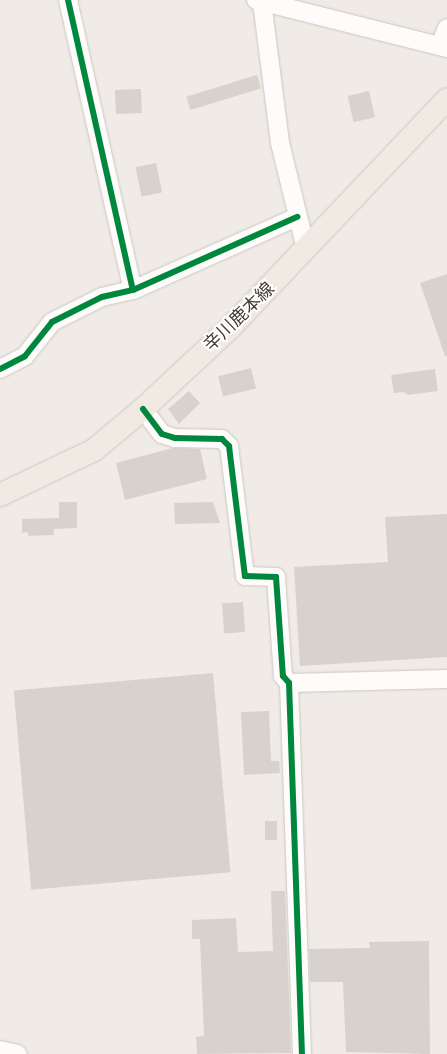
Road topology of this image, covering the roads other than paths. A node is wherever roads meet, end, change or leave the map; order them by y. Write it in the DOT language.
graph roads {
  1 [pos="68,0"];
  2 [pos="259,1"];
  3 [pos="447,28"];
  4 [pos="444,47"];
  5 [pos="447,99"];
  6 [pos="297,216"];
  7 [pos="306,249"];
  8 [pos="133,290"];
  9 [pos="0,369"];
  10 [pos="143,409"];
  11 [pos="0,495"];
  12 [pos="447,679"];
  13 [pos="289,684"];
  14 [pos="0,1050"];
  15 [pos="18,1054"];
  16 [pos="302,1054"];
  1 -- 8 [label="street"];
  2 -- 4 [label="street"];
  2 -- 6 [label="street"];
  3 -- 4 [label="street"];
  5 -- 7 [label="main road, 辛川鹿本線"];
  6 -- 7 [label="street"];
  6 -- 8 [label="street"];
  7 -- 10 [label="main road, 辛川鹿本線"];
  8 -- 9 [label="street"];
  10 -- 11 [label="main road, 辛川鹿本線"];
  10 -- 13 [label="street"];
  12 -- 13 [label="street"];
  13 -- 16 [label="street"];
  14 -- 15 [label="street"];
}
